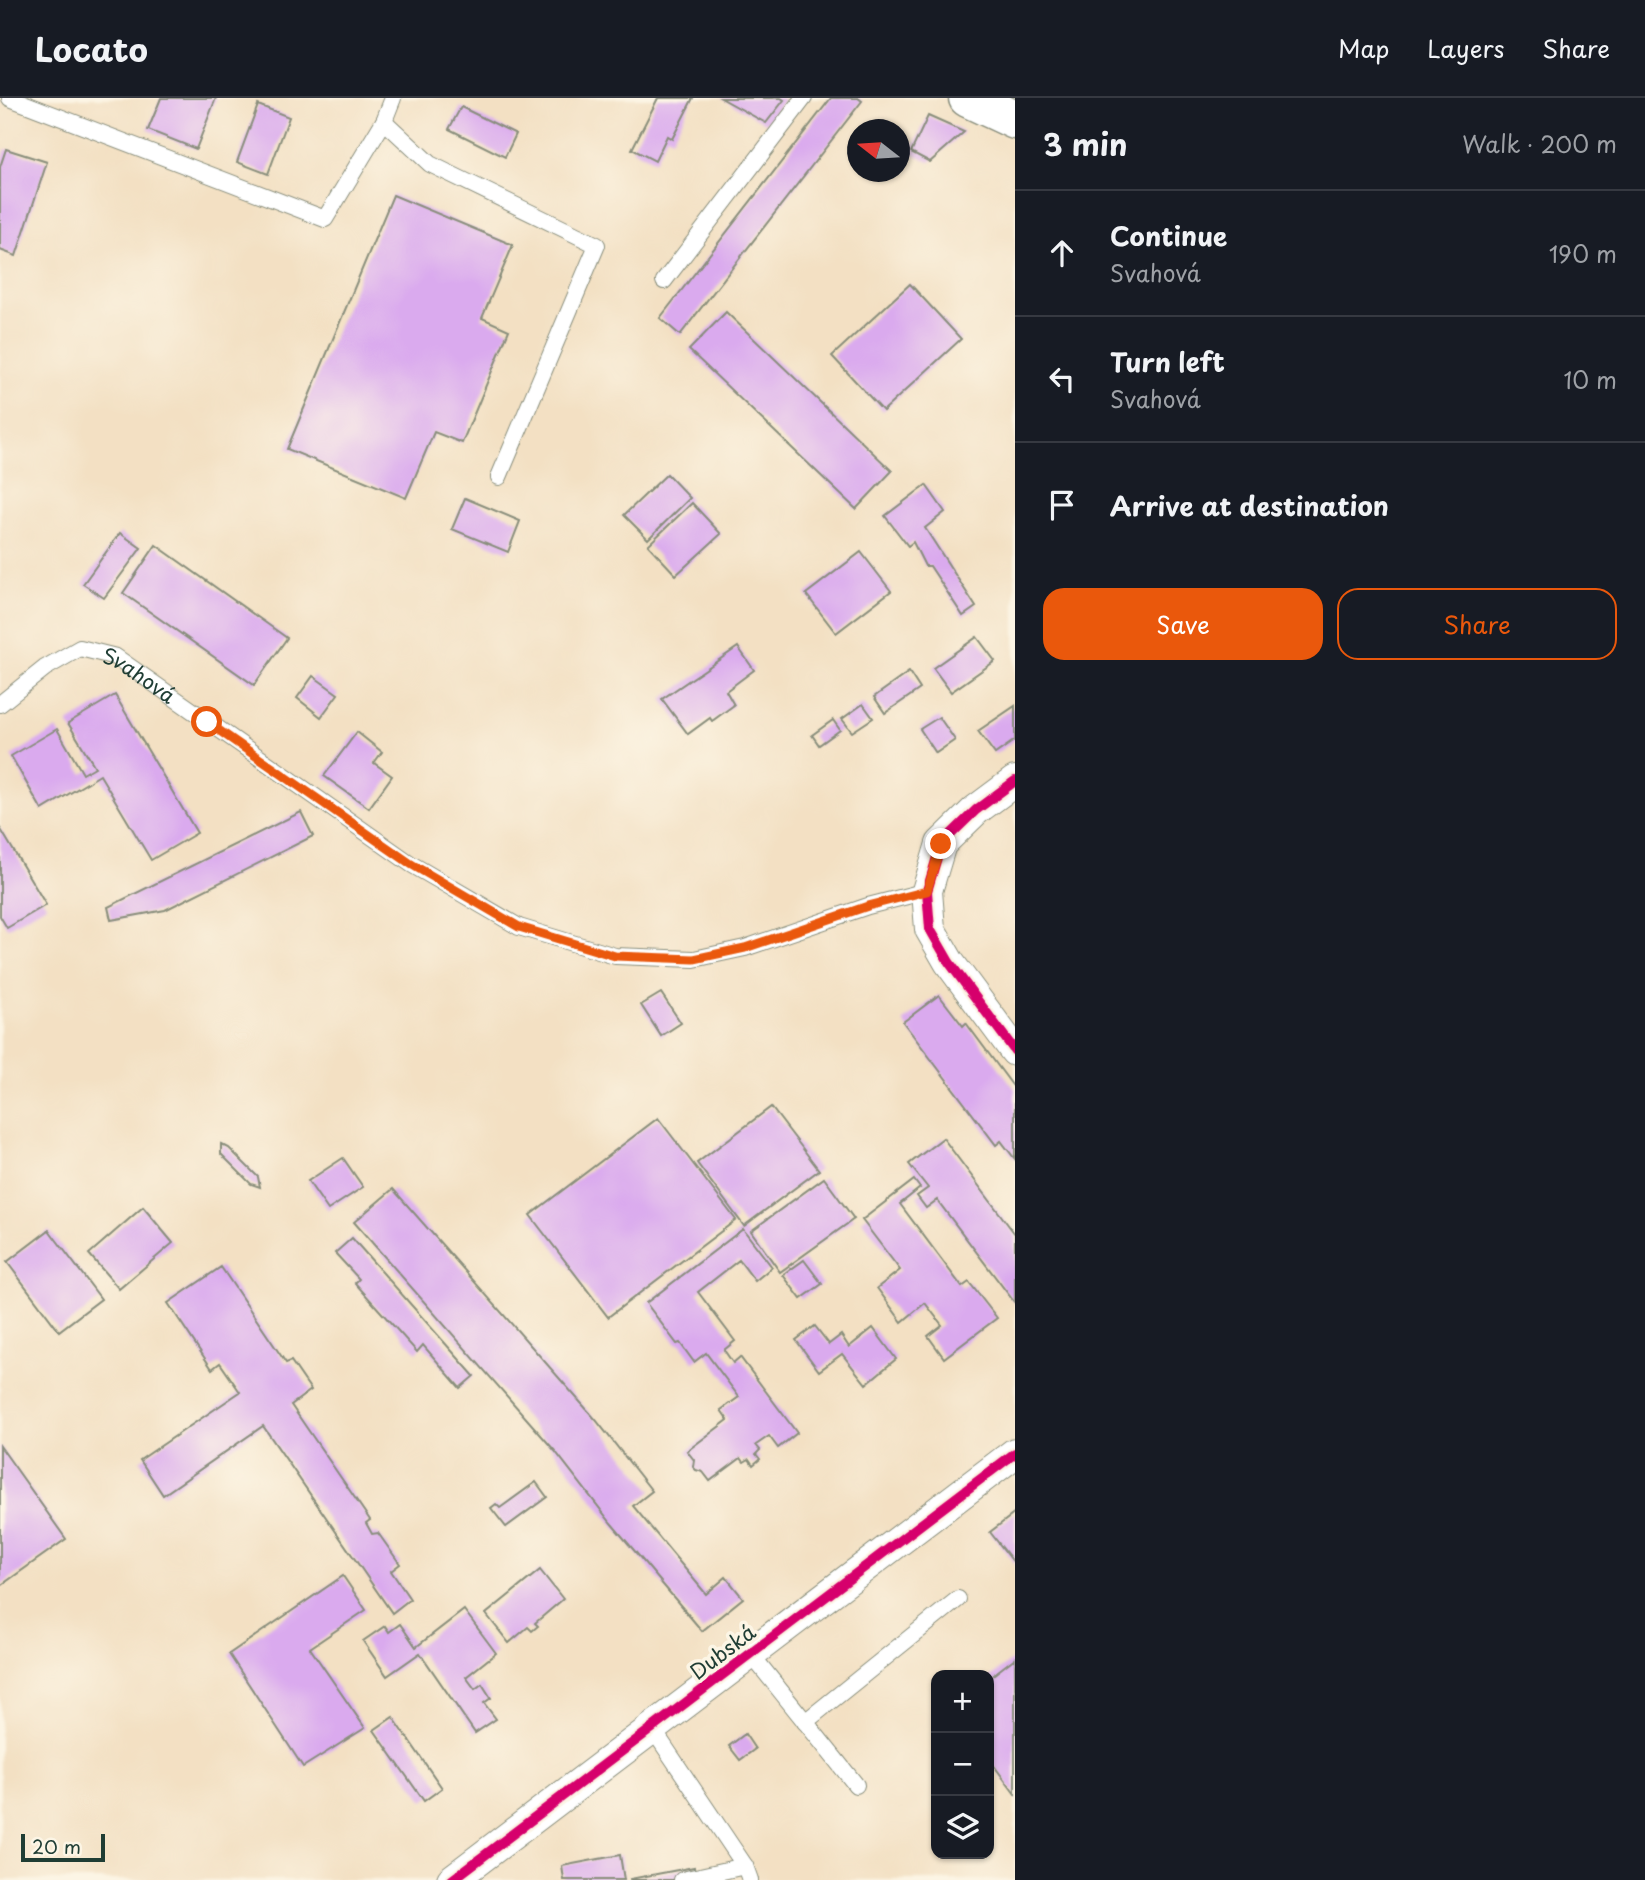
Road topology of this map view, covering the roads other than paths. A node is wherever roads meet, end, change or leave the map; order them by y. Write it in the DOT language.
graph roads {
  1 [pos="10,98"];
  2 [pos="393,98"];
  3 [pos="804,98"];
  4 [pos="968,98"];
  5 [pos="1015,120"];
  6 [pos="384,121"];
  7 [pos="664,281"];
  8 [pos="499,477"];
  9 [pos="0,704"];
  10 [pos="1015,781"];
  11 [pos="927,891"];
  12 [pos="1015,1051"];
  13 [pos="1015,1453"];
  14 [pos="958,1599"];
  15 [pos="750,1653"];
  16 [pos="805,1722"];
  17 [pos="652,1728"];
  18 [pos="856,1785"];
  19 [pos="748,1873"];
  20 [pos="452,1880"];
  21 [pos="682,1880"];
  1 -- 6 [label="lane"];
  2 -- 6 [label="lane"];
  3 -- 7 [label="lane"];
  4 -- 5 [label="street"];
  6 -- 8 [label="lane"];
  9 -- 11 [label="lane, Svahová"];
  10 -- 11 [label="street"];
  11 -- 12 [label="street"];
  13 -- 15 [label="street, Dubská"];
  14 -- 16 [label="lane"];
  15 -- 16 [label="lane"];
  15 -- 17 [label="street, Dubská"];
  16 -- 18 [label="lane"];
  17 -- 19 [label="lane"];
  17 -- 20 [label="street, Dubská"];
  19 -- 21 [label="lane"];
}
